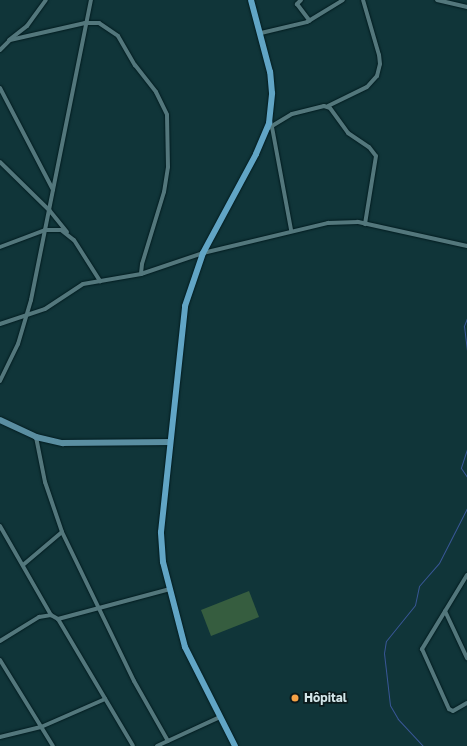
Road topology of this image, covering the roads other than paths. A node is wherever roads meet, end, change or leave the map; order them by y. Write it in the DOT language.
graph roads {
  1 [pos="46,0"];
  2 [pos="91,0"];
  3 [pos="251,0"];
  4 [pos="301,0"];
  5 [pos="343,0"];
  6 [pos="363,0"];
  7 [pos="437,0"];
  8 [pos="467,7"];
  9 [pos="309,21"];
  10 [pos="85,23"];
  11 [pos="261,33"];
  12 [pos="9,40"];
  13 [pos="0,50"];
  14 [pos="0,88"];
  15 [pos="328,106"];
  16 [pos="269,128"];
  17 [pos="0,162"];
  18 [pos="54,191"];
  19 [pos="50,211"];
  20 [pos="365,224"];
  21 [pos="45,230"];
  22 [pos="292,230"];
  23 [pos="67,232"];
  24 [pos="467,246"];
  25 [pos="0,247"];
  26 [pos="204,253"];
  27 [pos="141,274"];
  28 [pos="100,281"];
  29 [pos="27,314"];
  30 [pos="0,324"];
  31 [pos="0,381"];
  32 [pos="0,420"];
  33 [pos="36,437"];
  34 [pos="170,442"];
  35 [pos="0,526"];
  36 [pos="62,532"];
  37 [pos="23,565"];
  38 [pos="467,575"];
  39 [pos="170,589"];
  40 [pos="99,610"];
  41 [pos="445,612"];
  42 [pos="51,615"];
  43 [pos="58,619"];
  44 [pos="0,641"];
  45 [pos="467,658"];
  46 [pos="0,660"];
  47 [pos="105,699"];
  48 [pos="467,703"];
  49 [pos="220,717"];
  50 [pos="41,727"];
  51 [pos="0,737"];
  52 [pos="168,741"];
  53 [pos="53,746"];
  54 [pos="133,746"];
  55 [pos="156,746"];
  56 [pos="235,746"];
  1 -- 12 [label="street"];
  2 -- 10 [label="street"];
  3 -- 11 [label="main road"];
  4 -- 9 [label="street"];
  5 -- 9 [label="street"];
  6 -- 15 [label="street"];
  7 -- 8 [label="street"];
  9 -- 11 [label="street"];
  10 -- 12 [label="street"];
  10 -- 18 [label="street"];
  10 -- 27 [label="street"];
  11 -- 16 [label="main road"];
  12 -- 13 [label="street"];
  14 -- 18 [label="street"];
  15 -- 16 [label="street"];
  15 -- 20 [label="street"];
  16 -- 22 [label="street"];
  16 -- 26 [label="main road"];
  17 -- 19 [label="street"];
  18 -- 19 [label="street"];
  19 -- 21 [label="street"];
  19 -- 23 [label="street"];
  20 -- 22 [label="street"];
  20 -- 24 [label="street"];
  21 -- 23 [label="street"];
  21 -- 25 [label="street"];
  21 -- 29 [label="street"];
  22 -- 26 [label="street"];
  23 -- 28 [label="street"];
  26 -- 27 [label="street"];
  26 -- 34 [label="main road"];
  27 -- 28 [label="street"];
  28 -- 29 [label="street"];
  29 -- 30 [label="street"];
  29 -- 31 [label="street"];
  32 -- 33 [label="main road"];
  33 -- 34 [label="main road"];
  33 -- 36 [label="street"];
  34 -- 39 [label="main road"];
  35 -- 37 [label="street"];
  36 -- 37 [label="street"];
  36 -- 40 [label="street"];
  37 -- 42 [label="street"];
  38 -- 41 [label="street"];
  39 -- 40 [label="street"];
  39 -- 49 [label="main road"];
  40 -- 43 [label="street"];
  40 -- 52 [label="street"];
  41 -- 45 [label="street"];
  41 -- 48 [label="street"];
  42 -- 43 [label="street"];
  42 -- 44 [label="street"];
  43 -- 47 [label="street"];
  46 -- 50 [label="street"];
  47 -- 50 [label="street"];
  47 -- 54 [label="street"];
  49 -- 52 [label="street"];
  49 -- 56 [label="main road"];
  50 -- 51 [label="street"];
  50 -- 53 [label="street"];
  52 -- 55 [label="street"];
}
